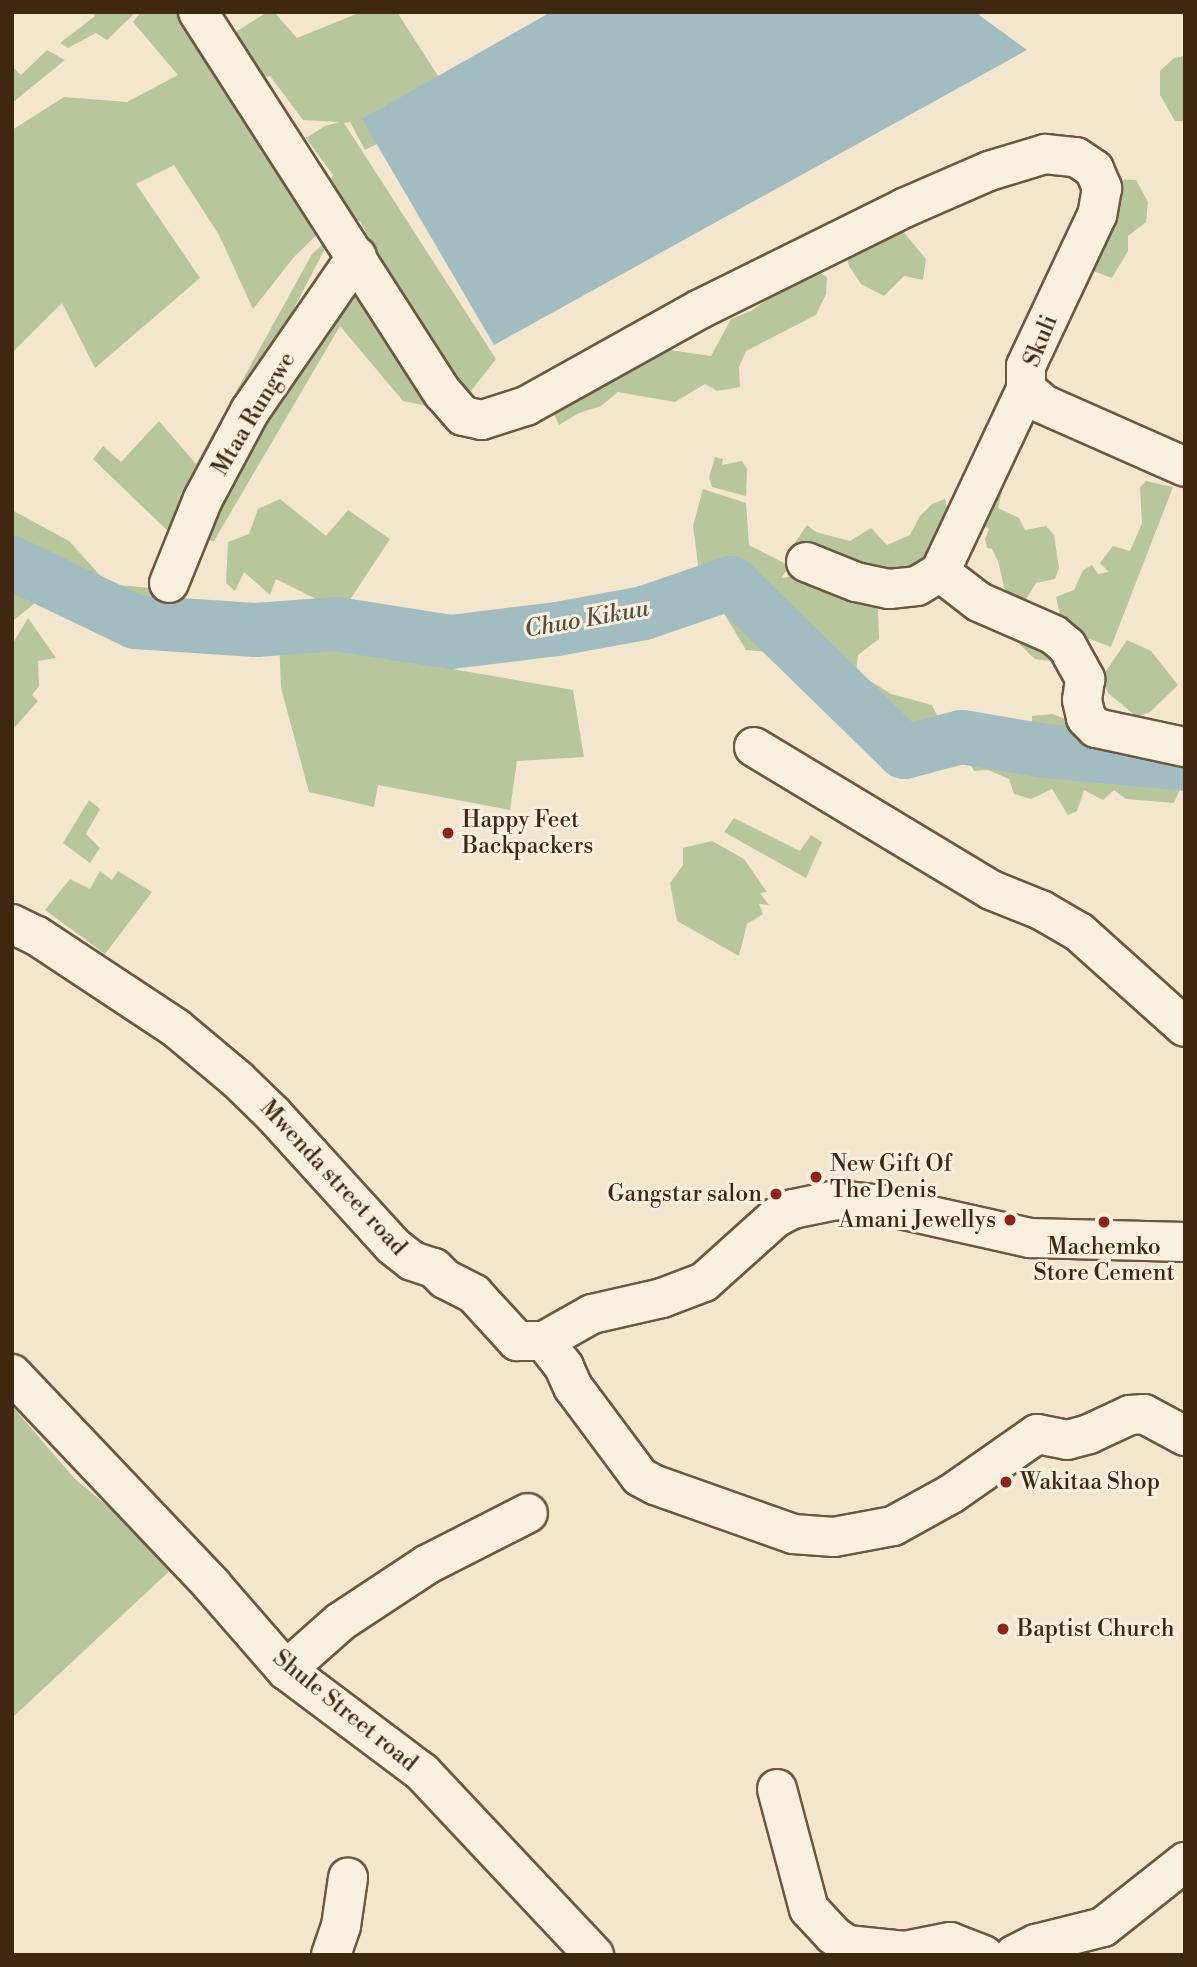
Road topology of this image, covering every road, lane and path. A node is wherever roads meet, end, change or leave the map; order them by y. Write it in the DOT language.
graph roads {
  1 [pos="198,12"];
  2 [pos="357,256"];
  3 [pos="1026,389"];
  4 [pos="1185,467"];
  5 [pos="806,562"];
  6 [pos="940,572"];
  7 [pos="169,583"];
  8 [pos="754,747"];
  9 [pos="1185,747"];
  10 [pos="12,924"];
  11 [pos="1185,1027"];
  12 [pos="1185,1242"];
  13 [pos="544,1341"];
  14 [pos="12,1374"];
  15 [pos="1185,1436"];
  16 [pos="528,1513"];
  17 [pos="286,1670"];
  18 [pos="777,1789"];
  19 [pos="1185,1862"];
  20 [pos="348,1878"];
  21 [pos="906,1953"];
  22 [pos="331,1955"];
  23 [pos="594,1955"];
  24 [pos="984,1955"];
  25 [pos="1014,1955"];
  1 -- 2 [label="street"];
  2 -- 3 [label="street, Skuli"];
  2 -- 7 [label="street, Mtaa Rungwe"];
  3 -- 4 [label="street, Skuli"];
  3 -- 6 [label="street"];
  5 -- 6 [label="street"];
  6 -- 9 [label="street"];
  8 -- 11 [label="street"];
  10 -- 13 [label="street, Mwenda street road"];
  12 -- 13 [label="street"];
  13 -- 15 [label="street"];
  14 -- 17 [label="street, Shule Street road"];
  16 -- 17 [label="street"];
  17 -- 23 [label="street, Shule Street road"];
  18 -- 21 [label="street"];
  19 -- 25 [label="street"];
  20 -- 22 [label="street"];
  21 -- 24 [label="street"];
}
